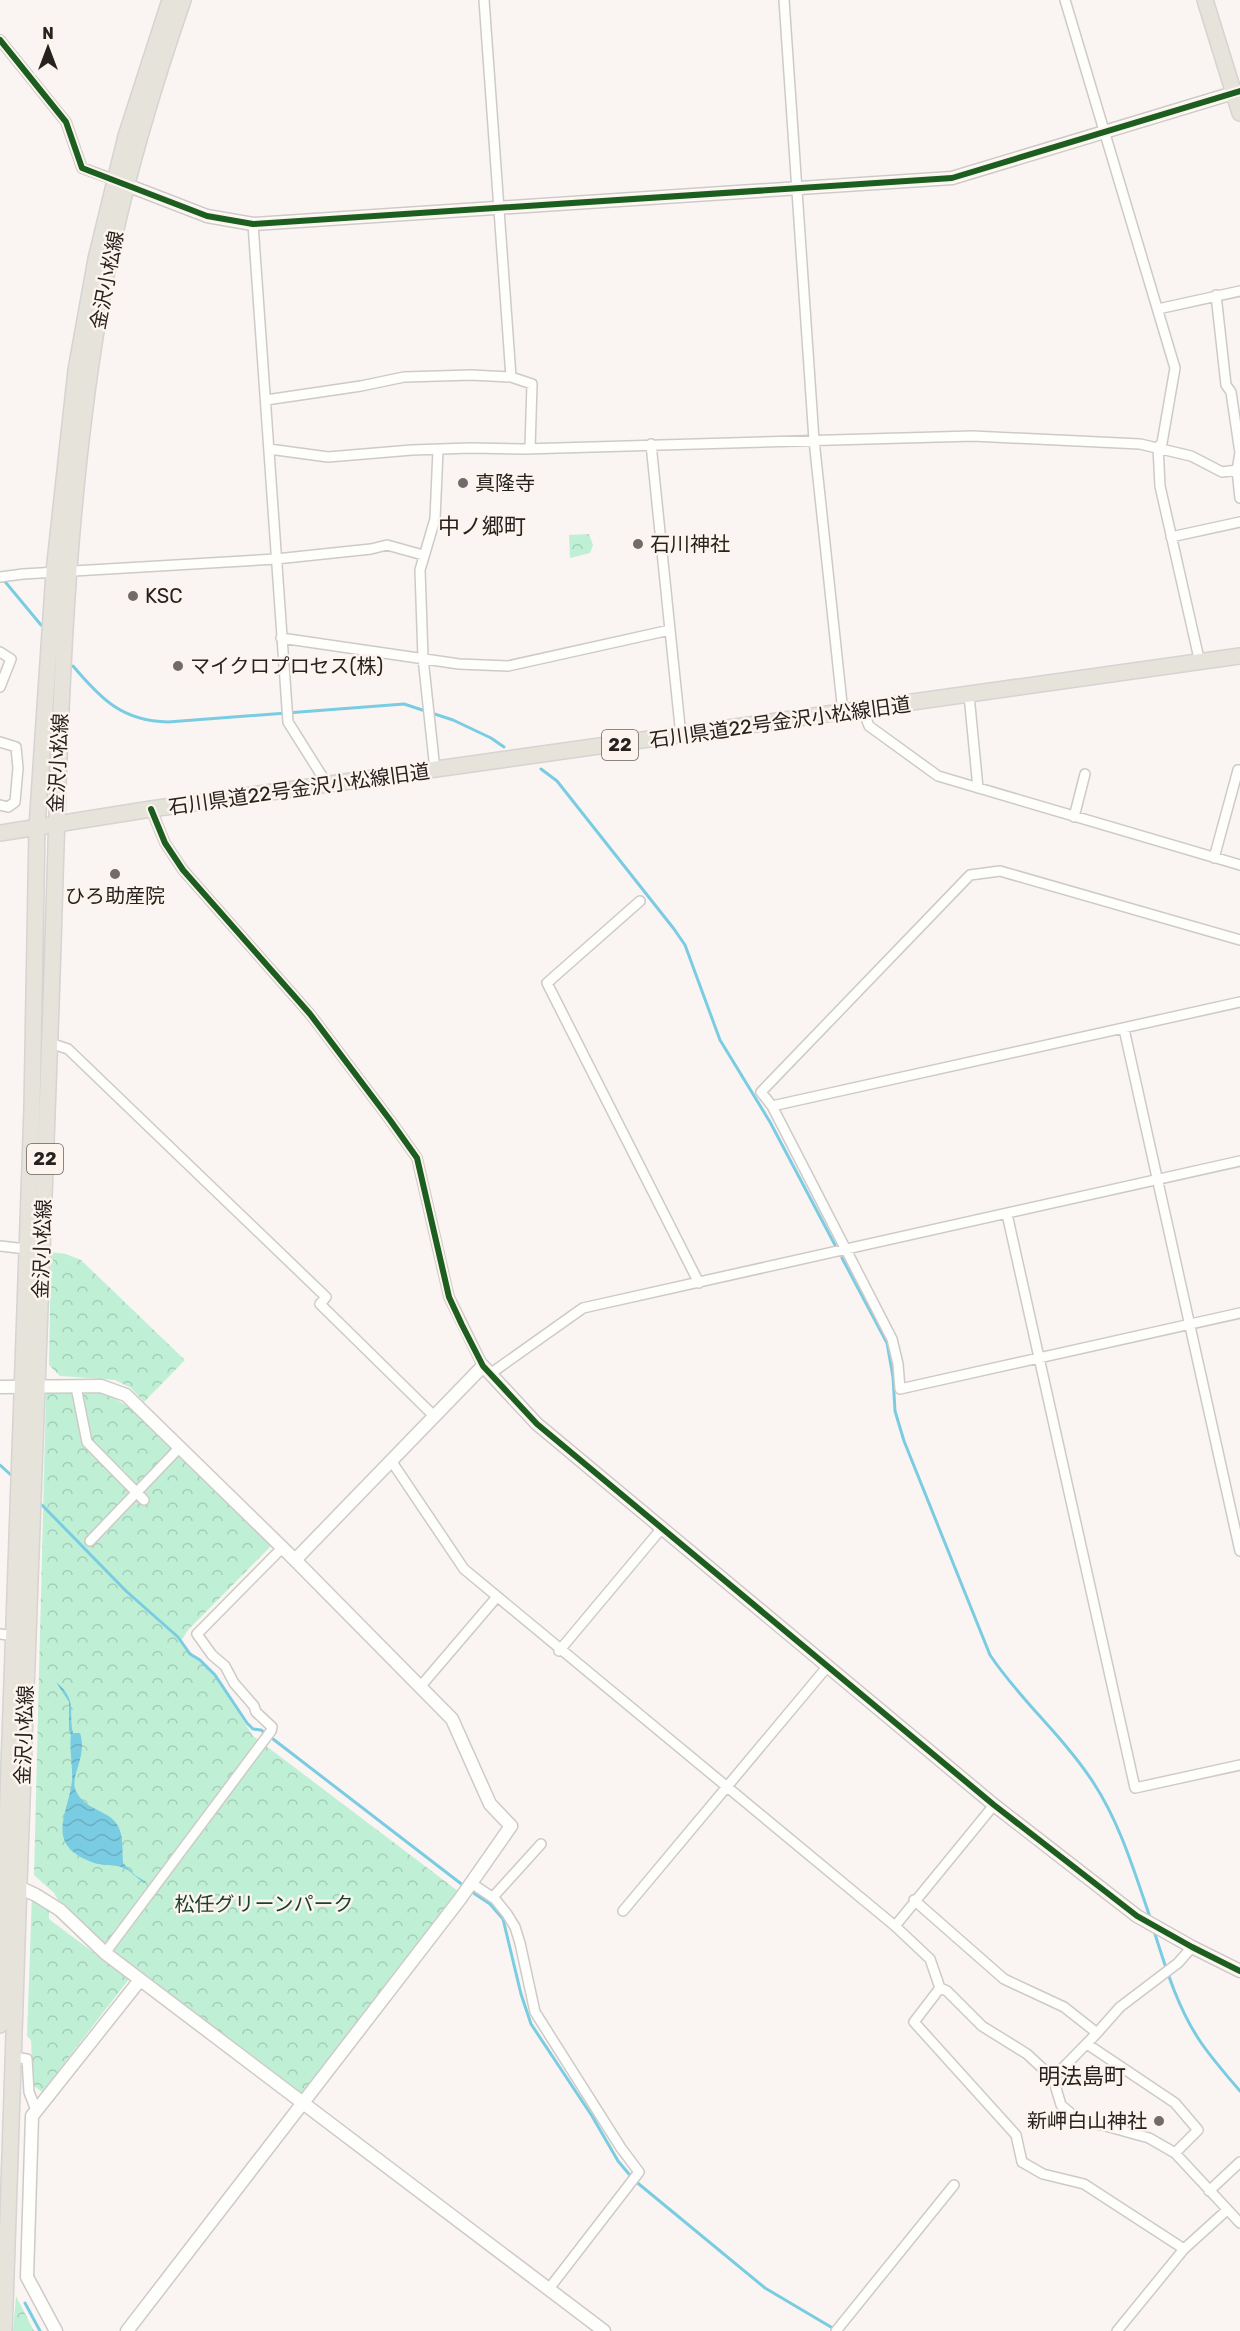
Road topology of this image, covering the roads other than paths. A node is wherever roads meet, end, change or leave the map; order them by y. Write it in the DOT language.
graph roads {
  1 [pos="170,0"];
  2 [pos="183,0"];
  3 [pos="484,0"];
  4 [pos="784,0"];
  5 [pos="1065,0"];
  6 [pos="1205,0"];
  7 [pos="0,40"];
  8 [pos="1237,92"];
  9 [pos="1240,113"];
  10 [pos="1106,133"];
  11 [pos="121,183"];
  12 [pos="797,188"];
  13 [pos="499,208"];
  14 [pos="253,224"];
  15 [pos="1240,291"];
  16 [pos="1216,295"];
  17 [pos="1158,309"];
  18 [pos="511,377"];
  19 [pos="1236,390"];
  20 [pos="266,400"];
  21 [pos="814,440"];
  22 [pos="651,444"];
  23 [pos="1158,447"];
  24 [pos="530,448"];
  25 [pos="269,449"];
  26 [pos="438,450"];
  27 [pos="1240,453"];
  28 [pos="1237,470"];
  29 [pos="1240,498"];
  30 [pos="1240,522"];
  31 [pos="1171,537"];
  32 [pos="423,555"];
  33 [pos="276,559"];
  34 [pos="61,572"];
  35 [pos="0,577"];
  36 [pos="670,630"];
  37 [pos="281,638"];
  38 [pos="0,651"];
  39 [pos="1240,656"];
  40 [pos="423,658"];
  41 [pos="1200,663"];
  42 [pos="0,687"];
  43 [pos="969,695"];
  44 [pos="864,710"];
  45 [pos="843,713"];
  46 [pos="681,736"];
  47 [pos="0,742"];
  48 [pos="435,770"];
  49 [pos="1240,770"];
  50 [pos="1085,774"];
  51 [pos="327,784"];
  52 [pos="978,788"];
  53 [pos="0,805"];
  54 [pos="152,809"];
  55 [pos="1074,817"];
  56 [pos="55,825"];
  57 [pos="37,827"];
  58 [pos="0,833"];
  59 [pos="1214,858"];
  60 [pos="1240,865"];
  61 [pos="640,901"];
  62 [pos="1240,940"];
  63 [pos="1240,1002"];
  64 [pos="1124,1029"];
  65 [pos="50,1043"];
  66 [pos="772,1106"];
  67 [pos="1240,1161"];
  68 [pos="1158,1179"];
  69 [pos="1007,1214"];
  70 [pos="0,1246"];
  71 [pos="26,1250"];
  72 [pos="848,1251"];
  73 [pos="699,1283"];
  74 [pos="1240,1313"];
  75 [pos="1189,1325"];
  76 [pos="1038,1359"];
  77 [pos="487,1370"];
  78 [pos="30,1387"];
  79 [pos="76,1387"];
  80 [pos="0,1388"];
  81 [pos="434,1416"];
  82 [pos="180,1448"];
  83 [pos="392,1462"];
  84 [pos="136,1493"];
  85 [pos="144,1500"];
  86 [pos="662,1528"];
  87 [pos="90,1542"];
  88 [pos="283,1547"];
  89 [pos="1240,1551"];
  90 [pos="295,1560"];
  91 [pos="496,1598"];
  92 [pos="7,1635"];
  93 [pos="559,1651"];
  94 [pos="827,1667"];
  95 [pos="420,1687"];
  96 [pos="1240,1766"];
  97 [pos="726,1788"];
  98 [pos="994,1805"];
  99 [pos="541,1844"];
  100 [pos="8,1882"];
  101 [pos="468,1887"];
  102 [pos="493,1897"];
  103 [pos="914,1900"];
  104 [pos="623,1911"];
  105 [pos="895,1926"];
  106 [pos="1192,1947"];
  107 [pos="105,1953"];
  108 [pos="1240,1971"];
  109 [pos="140,1980"];
  110 [pos="940,1988"];
  111 [pos="0,2025"];
  112 [pos="1097,2033"];
  113 [pos="1088,2044"];
  114 [pos="14,2057"];
  115 [pos="1053,2078"];
  116 [pos="303,2104"];
  117 [pos="36,2110"];
  118 [pos="1175,2153"];
  119 [pos="1240,2162"];
  120 [pos="954,2185"];
  121 [pos="1209,2191"];
  122 [pos="1227,2210"];
  123 [pos="1240,2223"];
  124 [pos="1184,2249"];
  125 [pos="548,2290"];
  126 [pos="837,2329"];
  127 [pos="4,2331"];
  128 [pos="56,2331"];
  129 [pos="127,2331"];
  130 [pos="604,2331"];
  131 [pos="1117,2331"];
  1 -- 11 [label="main road, 金沢小松線 / 22"];
  2 -- 11 [label="main road, 金沢小松線 / 22"];
  3 -- 13 [label="street"];
  4 -- 12 [label="street"];
  5 -- 10 [label="street"];
  6 -- 8 [label="main road"];
  7 -- 11 [label="street"];
  8 -- 9 [label="main road"];
  8 -- 10 [label="street"];
  10 -- 12 [label="street"];
  10 -- 17 [label="street"];
  11 -- 14 [label="street"];
  11 -- 34 [label="main road, 金沢小松線 / 22"];
  12 -- 13 [label="street"];
  12 -- 21 [label="street"];
  13 -- 14 [label="street"];
  13 -- 18 [label="street"];
  14 -- 20 [label="street"];
  15 -- 16 [label="street"];
  16 -- 17 [label="street"];
  16 -- 19 [label="street"];
  17 -- 23 [label="street"];
  18 -- 20 [label="street"];
  18 -- 24 [label="street"];
  19 -- 27 [label="street"];
  20 -- 25 [label="street"];
  21 -- 22 [label="street"];
  21 -- 23 [label="street"];
  21 -- 45 [label="street"];
  22 -- 24 [label="street"];
  22 -- 36 [label="street"];
  23 -- 28 [label="street"];
  23 -- 31 [label="street"];
  24 -- 26 [label="street"];
  25 -- 26 [label="street"];
  25 -- 33 [label="street"];
  26 -- 32 [label="street"];
  27 -- 28 [label="street"];
  28 -- 29 [label="street"];
  30 -- 31 [label="street"];
  31 -- 41 [label="street"];
  32 -- 33 [label="street"];
  32 -- 40 [label="street"];
  33 -- 34 [label="street"];
  33 -- 37 [label="street"];
  34 -- 35 [label="street"];
  34 -- 56 [label="main road, 金沢小松線 / 22"];
  34 -- 57 [label="main road, 金沢小松線 / 22"];
  36 -- 40 [label="street"];
  36 -- 46 [label="street"];
  37 -- 40 [label="street"];
  37 -- 51 [label="street"];
  38 -- 42 [label="street"];
  39 -- 41 [label="main road, 石川県道22号金沢小松線旧道 / 22"];
  40 -- 48 [label="street"];
  41 -- 43 [label="main road, 石川県道22号金沢小松線旧道 / 22"];
  43 -- 44 [label="main road, 石川県道22号金沢小松線旧道 / 22"];
  43 -- 52 [label="street"];
  44 -- 45 [label="main road, 石川県道22号金沢小松線旧道 / 22"];
  44 -- 52 [label="street"];
  45 -- 46 [label="main road, 石川県道22号金沢小松線旧道 / 22"];
  46 -- 48 [label="main road, 石川県道22号金沢小松線旧道 / 22"];
  47 -- 53 [label="street"];
  48 -- 51 [label="main road, 石川県道22号金沢小松線旧道 / 22"];
  49 -- 59 [label="street"];
  50 -- 55 [label="street"];
  51 -- 54 [label="main road, 石川県道22号金沢小松線旧道 / 22"];
  52 -- 55 [label="street"];
  54 -- 56 [label="main road, 石川県道22号金沢小松線旧道 / 22"];
  54 -- 77 [label="street"];
  55 -- 59 [label="street"];
  56 -- 57 [label="main road, 石川県道22号金沢小松線旧道 / 22"];
  56 -- 65 [label="main road, 金沢小松線 / 22"];
  57 -- 58 [label="main road, 石川県道22号金沢小松線旧道 / 22"];
  57 -- 71 [label="main road, 金沢小松線 / 22"];
  59 -- 60 [label="street"];
  61 -- 73 [label="street"];
  62 -- 66 [label="street"];
  63 -- 64 [label="street"];
  64 -- 66 [label="street"];
  64 -- 68 [label="street"];
  65 -- 78 [label="main road, 金沢小松線 / 22"];
  65 -- 81 [label="street"];
  66 -- 72 [label="street"];
  67 -- 68 [label="street"];
  68 -- 69 [label="street"];
  68 -- 75 [label="street"];
  69 -- 72 [label="street"];
  69 -- 76 [label="street"];
  70 -- 71 [label="street"];
  71 -- 78 [label="main road, 金沢小松線 / 22"];
  72 -- 73 [label="street"];
  72 -- 76 [label="street"];
  73 -- 77 [label="street"];
  74 -- 75 [label="street"];
  75 -- 76 [label="street"];
  75 -- 89 [label="street"];
  76 -- 96 [label="street"];
  77 -- 81 [label="street"];
  77 -- 86 [label="street"];
  78 -- 79 [label="street"];
  78 -- 80 [label="street"];
  78 -- 92 [label="main road, 金沢小松線 / 22"];
  78 -- 100 [label="main road, 金沢小松線 / 22"];
  79 -- 82 [label="street"];
  79 -- 84 [label="street"];
  81 -- 83 [label="street"];
  82 -- 84 [label="street"];
  82 -- 88 [label="street"];
  83 -- 90 [label="street"];
  83 -- 91 [label="street"];
  84 -- 85 [label="street"];
  84 -- 87 [label="street"];
  86 -- 93 [label="street"];
  86 -- 94 [label="street"];
  88 -- 90 [label="street"];
  88 -- 107 [label="street"];
  90 -- 95 [label="street"];
  91 -- 93 [label="street"];
  91 -- 95 [label="street"];
  92 -- 100 [label="main road, 金沢小松線 / 22"];
  93 -- 97 [label="street"];
  94 -- 97 [label="street"];
  94 -- 98 [label="street"];
  95 -- 101 [label="street"];
  97 -- 104 [label="street"];
  97 -- 105 [label="street"];
  98 -- 103 [label="street"];
  98 -- 106 [label="street"];
  99 -- 102 [label="street"];
  100 -- 107 [label="street"];
  100 -- 111 [label="main road, 金沢小松線 / 22"];
  100 -- 114 [label="main road, 金沢小松線 / 22"];
  101 -- 102 [label="street"];
  101 -- 116 [label="street"];
  102 -- 125 [label="street"];
  103 -- 105 [label="street"];
  103 -- 112 [label="street"];
  105 -- 110 [label="street"];
  106 -- 108 [label="street"];
  106 -- 112 [label="street"];
  107 -- 109 [label="street"];
  109 -- 116 [label="street"];
  109 -- 117 [label="street"];
  110 -- 115 [label="street"];
  110 -- 124 [label="street"];
  112 -- 113 [label="street"];
  113 -- 115 [label="street"];
  113 -- 118 [label="street"];
  114 -- 117 [label="street"];
  114 -- 127 [label="main road, 金沢小松線 / 22"];
  115 -- 118 [label="street"];
  116 -- 125 [label="street"];
  116 -- 129 [label="street"];
  117 -- 128 [label="street"];
  118 -- 121 [label="street"];
  119 -- 121 [label="street"];
  120 -- 126 [label="street"];
  121 -- 122 [label="street"];
  122 -- 123 [label="street"];
  122 -- 124 [label="street"];
  124 -- 131 [label="street"];
  125 -- 130 [label="street"];
}
